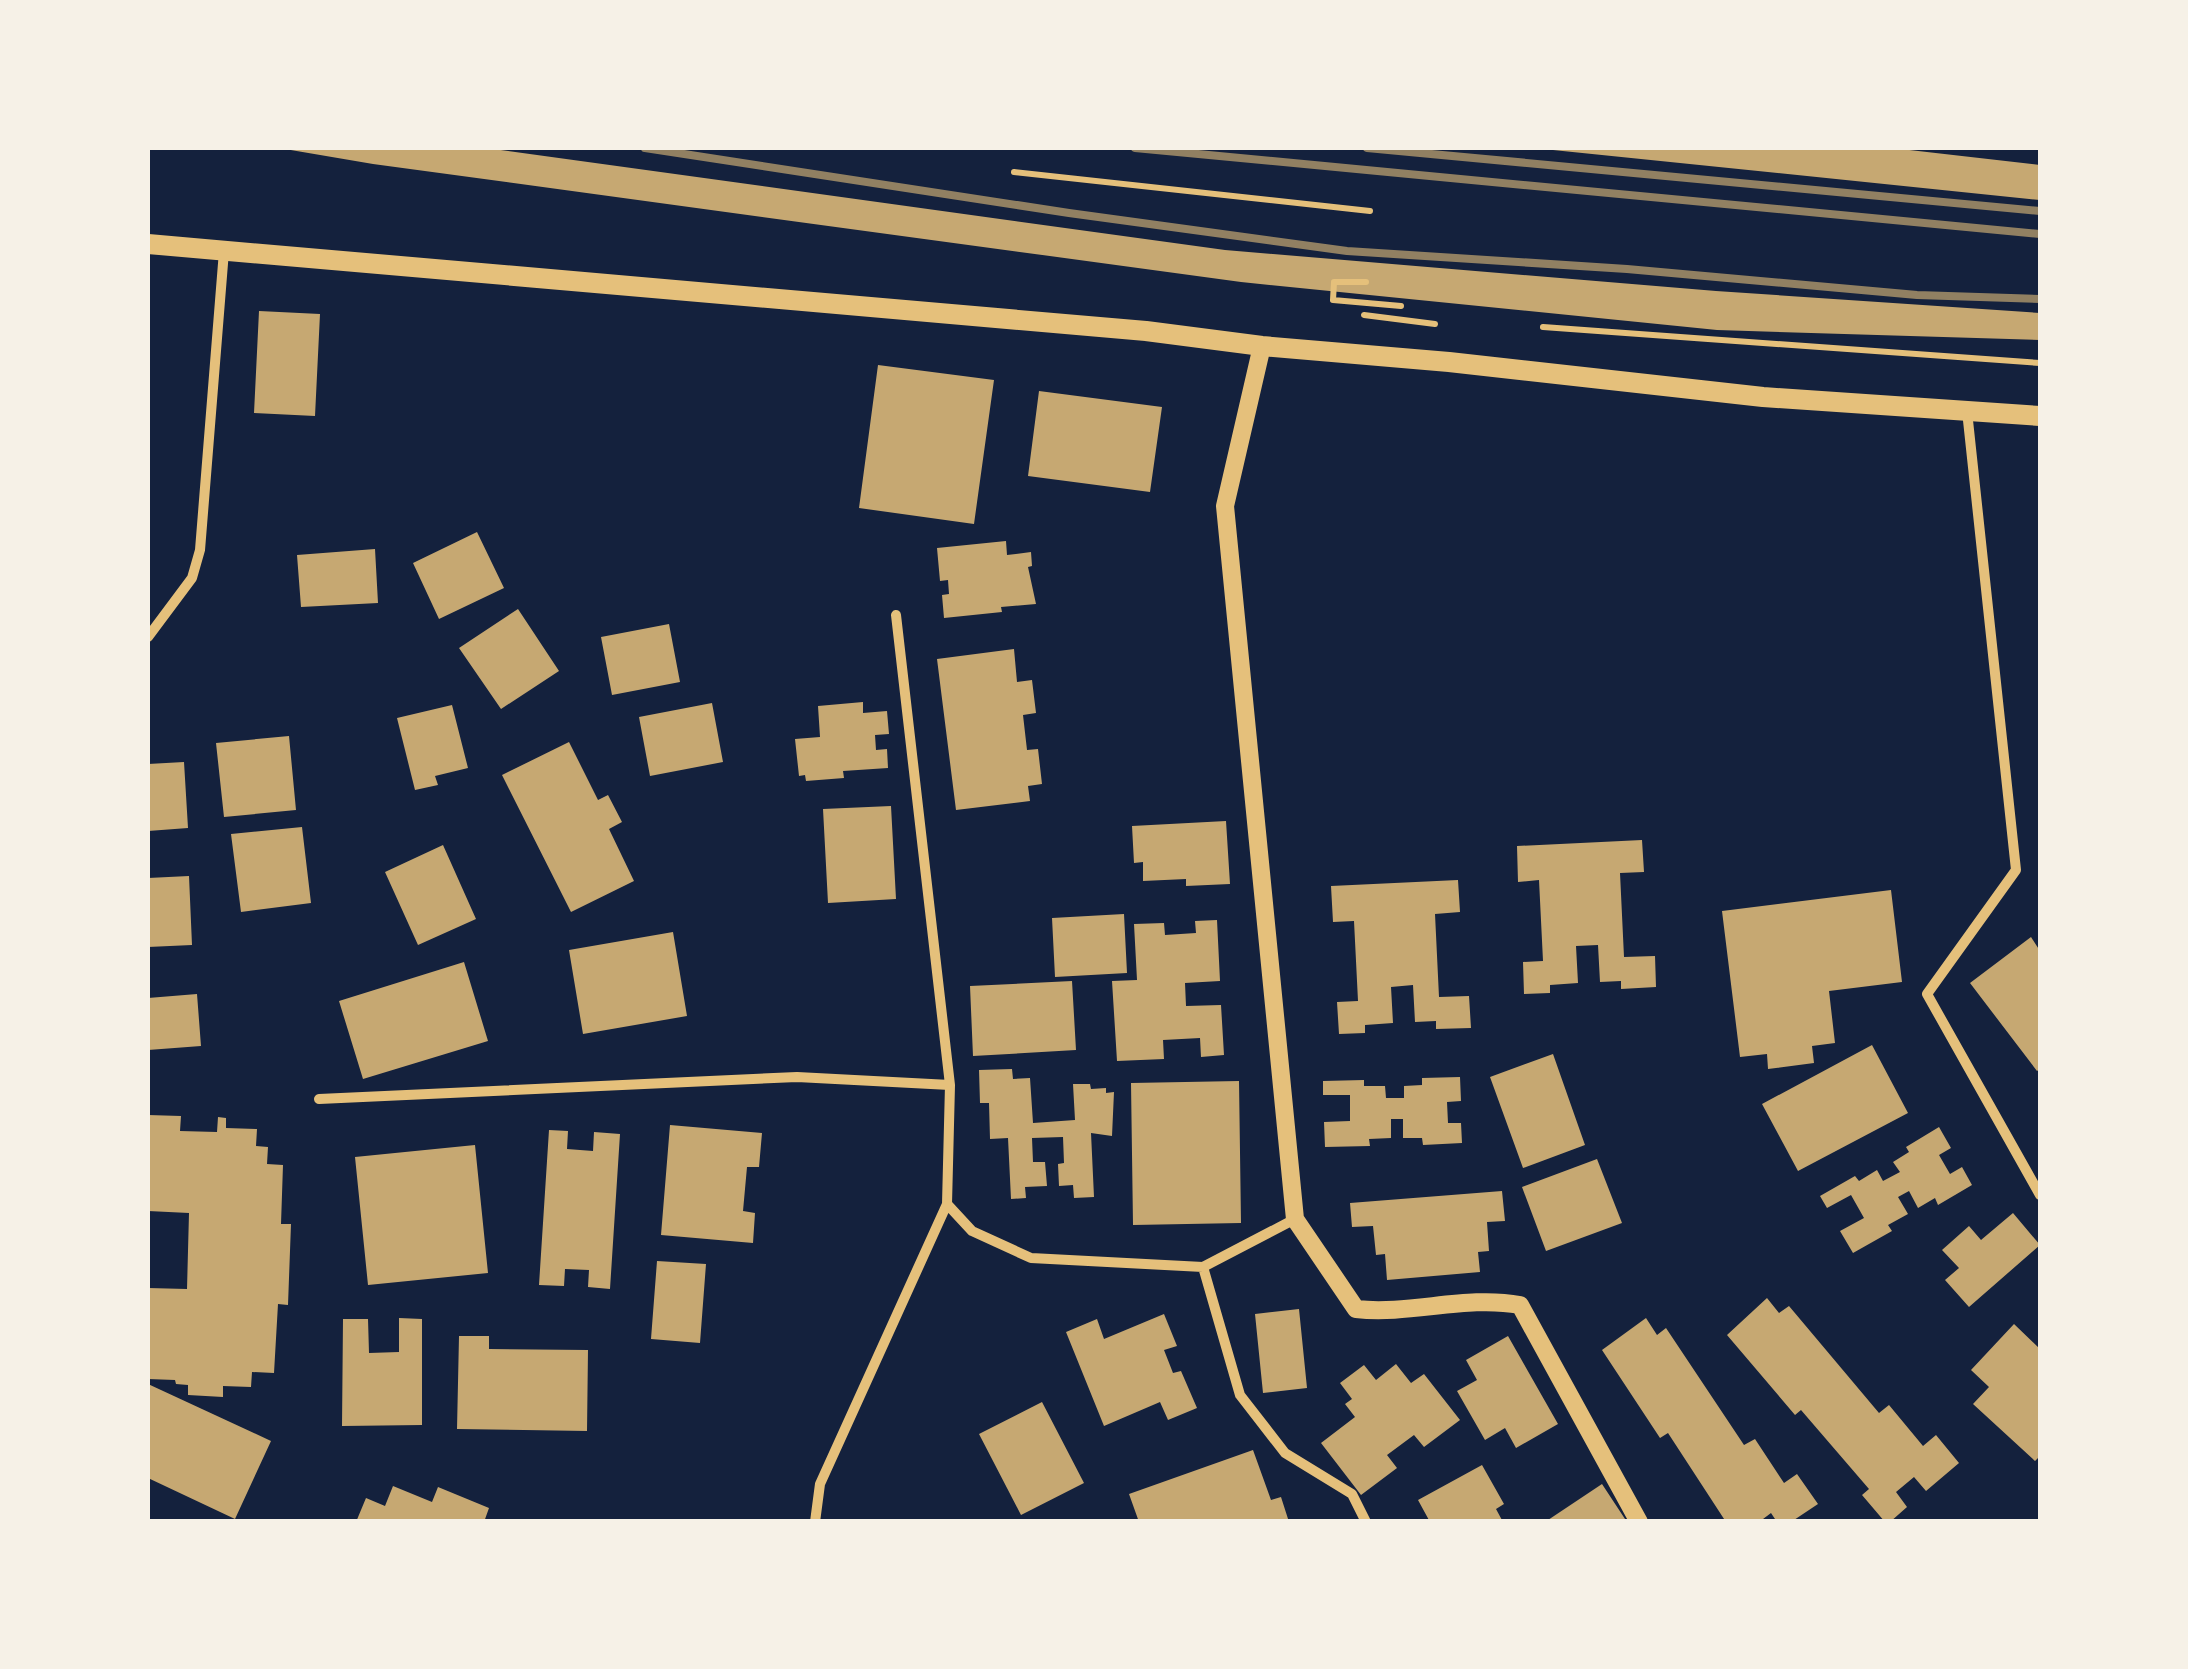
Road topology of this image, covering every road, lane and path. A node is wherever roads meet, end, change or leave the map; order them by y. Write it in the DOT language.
graph roads {
  1 [pos="1014,172"];
  2 [pos="1370,211"];
  3 [pos="148,244"];
  4 [pos="224,251"];
  5 [pos="1366,282"];
  6 [pos="1401,306"];
  7 [pos="1364,315"];
  8 [pos="1436,324"];
  9 [pos="1543,328"];
  10 [pos="1262,346"];
  11 [pos="2040,363"];
  12 [pos="1967,411"];
  13 [pos="2040,416"];
  14 [pos="896,615"];
  15 [pos="148,637"];
  16 [pos="950,1085"];
  17 [pos="319,1098"];
  18 [pos="2040,1194"];
  19 [pos="948,1204"];
  20 [pos="1295,1219"];
  21 [pos="1203,1267"];
  22 [pos="815,1522"];
  23 [pos="1366,1522"];
  24 [pos="1639,1522"];
  1 -- 2 [label="path"];
  3 -- 4 [label="main road"];
  4 -- 10 [label="main road"];
  4 -- 15 [label="street"];
  5 -- 6 [label="path"];
  7 -- 8 [label="path"];
  9 -- 11 [label="path"];
  10 -- 12 [label="main road"];
  10 -- 20 [label="street"];
  12 -- 13 [label="main road"];
  12 -- 18 [label="street"];
  14 -- 16 [label="street"];
  16 -- 17 [label="street"];
  16 -- 19 [label="street"];
  19 -- 21 [label="street"];
  19 -- 22 [label="street"];
  20 -- 21 [label="street"];
  20 -- 24 [label="street"];
  21 -- 23 [label="street"];
}
